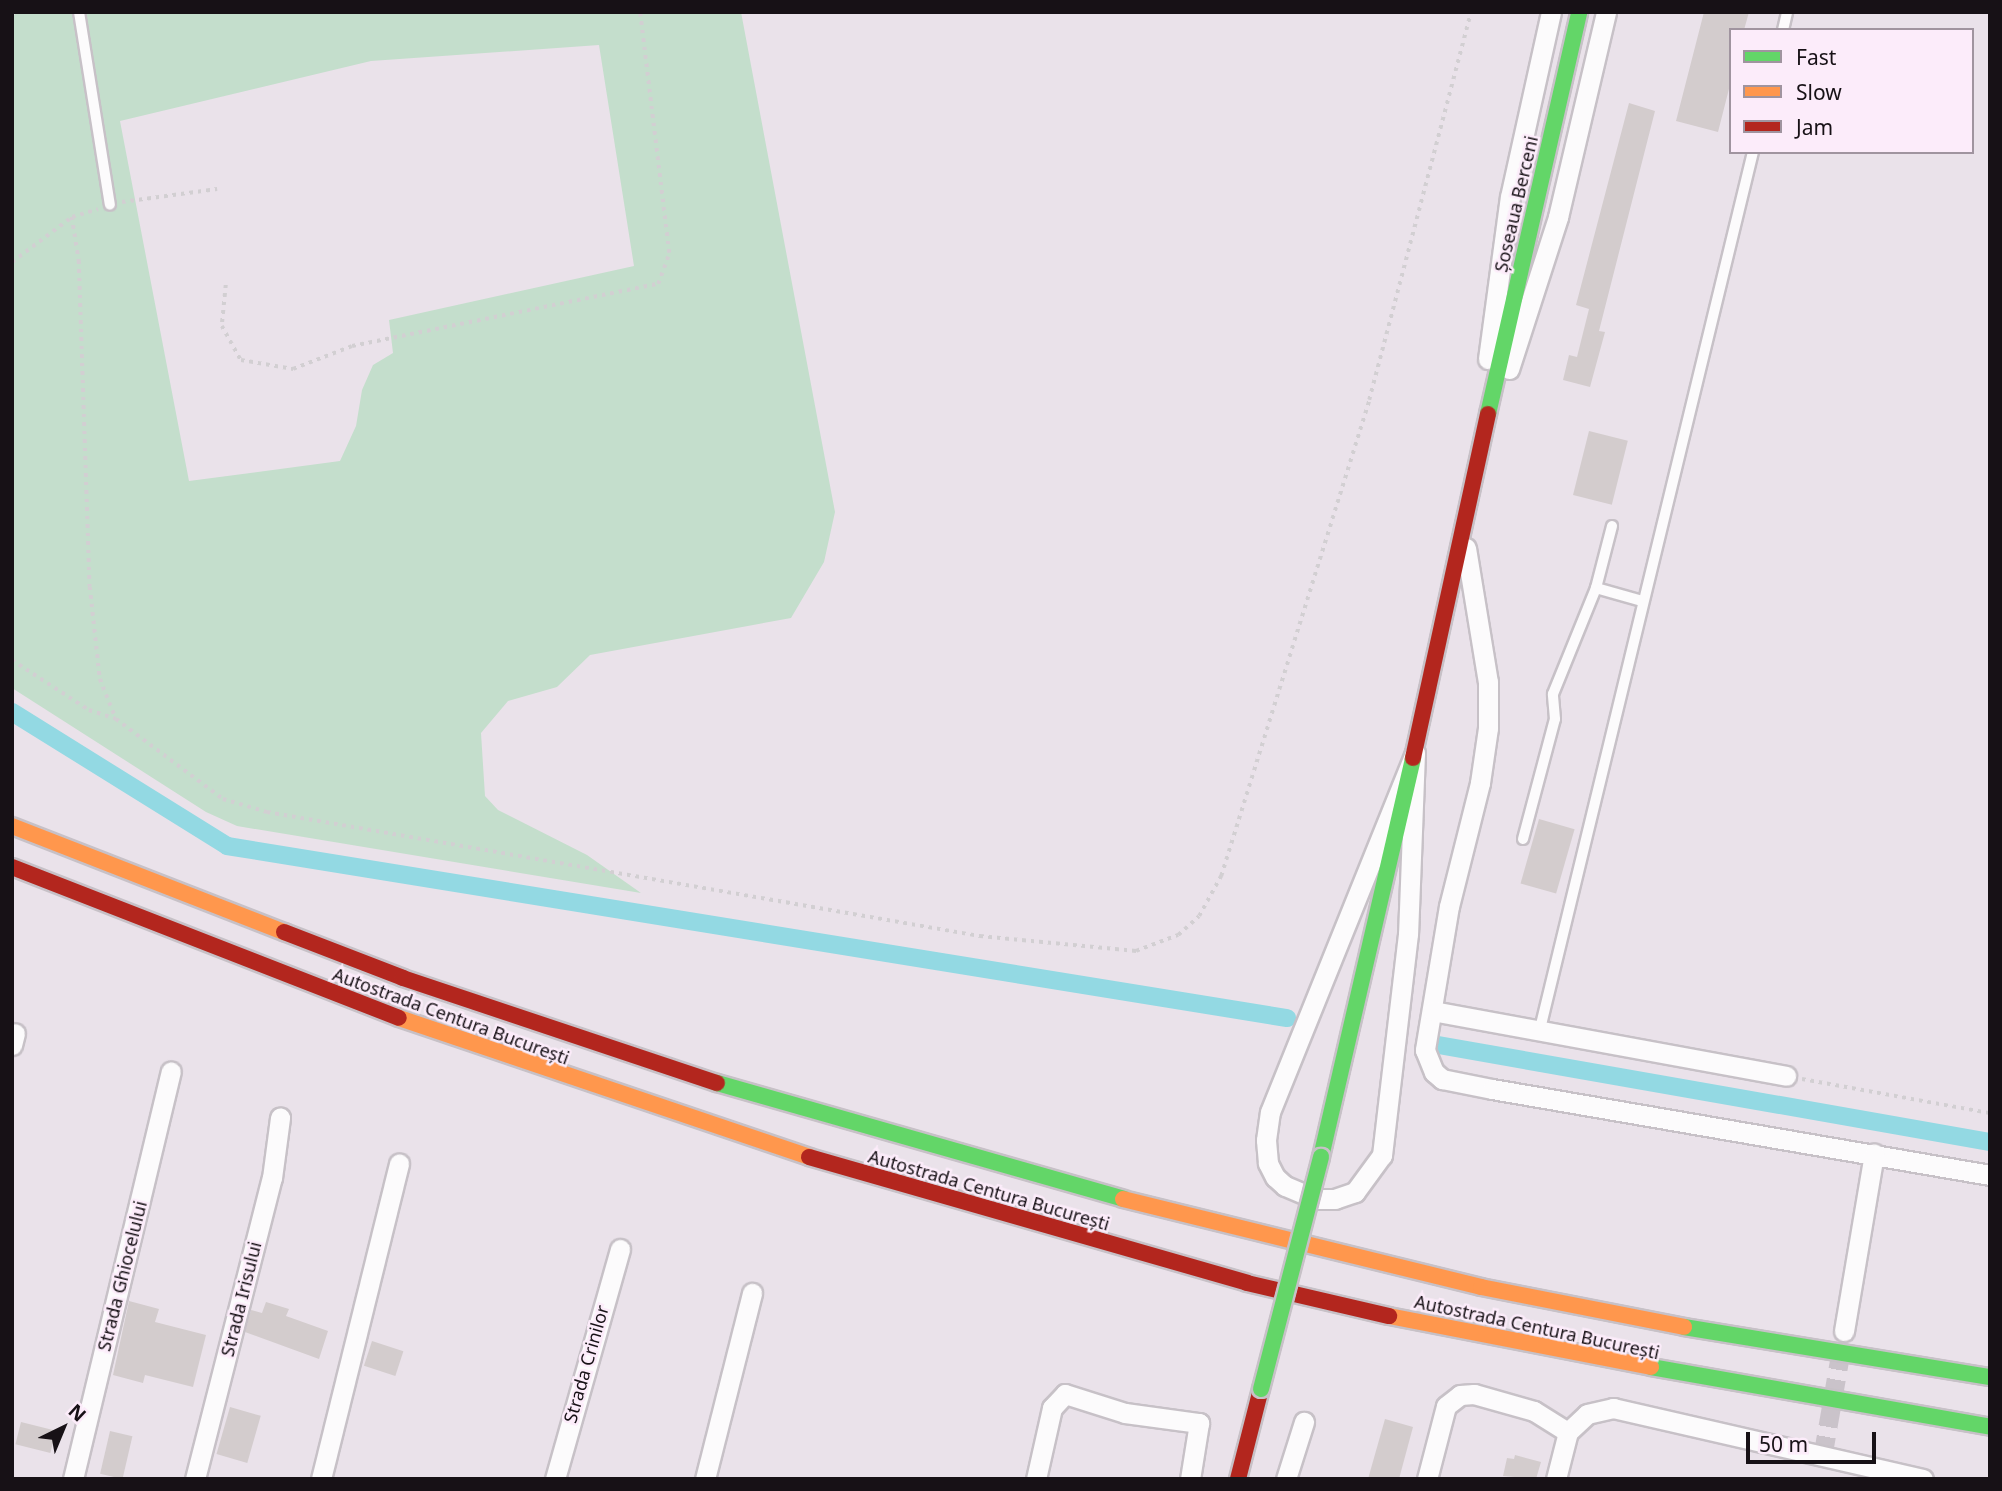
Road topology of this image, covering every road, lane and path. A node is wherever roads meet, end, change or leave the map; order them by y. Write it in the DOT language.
graph roads {
  1 [pos="79,12"];
  2 [pos="640,12"];
  3 [pos="1471,12"];
  4 [pos="1551,12"];
  5 [pos="1579,12"];
  6 [pos="1606,12"];
  7 [pos="1753,154"];
  8 [pos="110,205"];
  9 [pos="72,217"];
  10 [pos="226,285"];
  11 [pos="1490,404"];
  12 [pos="1612,526"];
  13 [pos="1464,539"];
  14 [pos="1596,587"];
  15 [pos="1642,601"];
  16 [pos="12,660"];
  17 [pos="116,719"];
  18 [pos="1415,753"];
  19 [pos="12,826"];
  20 [pos="1523,839"];
  21 [pos="12,867"];
  22 [pos="1433,1011"];
  23 [pos="1539,1033"];
  24 [pos="171,1072"];
  25 [pos="1786,1076"];
  26 [pos="1990,1113"];
  27 [pos="280,1118"];
  28 [pos="1874,1154"];
  29 [pos="399,1163"];
  30 [pos="1990,1175"];
  31 [pos="620,1249"];
  32 [pos="752,1293"];
  33 [pos="1844,1331"];
  34 [pos="1990,1377"];
  35 [pos="1304,1422"];
  36 [pos="1990,1427"];
  37 [pos="1568,1432"];
  38 [pos="73,1479"];
  39 [pos="195,1479"];
  40 [pos="321,1479"];
  41 [pos="555,1479"];
  42 [pos="705,1479"];
  43 [pos="1036,1479"];
  44 [pos="1190,1479"];
  45 [pos="1238,1479"];
  46 [pos="1286,1479"];
  47 [pos="1427,1479"];
  48 [pos="1556,1479"];
  49 [pos="1923,1479"];
  1 -- 8 [label="lane"];
  2 -- 10 [label="path"];
  3 -- 17 [label="path"];
  4 -- 11 [label="street"];
  5 -- 11 [label="main road, Șoseaua Berceni"];
  6 -- 11 [label="street"];
  7 -- 15 [label="lane"];
  9 -- 17 [label="path"];
  11 -- 13 [label="main road, Șoseaua Berceni"];
  12 -- 14 [label="lane"];
  13 -- 18 [label="main road, Șoseaua Berceni"];
  13 -- 22 [label="street"];
  14 -- 15 [label="lane"];
  14 -- 20 [label="lane"];
  15 -- 23 [label="lane"];
  16 -- 17 [label="path"];
  18 -- 18 [label="street"];
  18 -- 45 [label="main road, Șoseaua Berceni, bridge"];
  19 -- 34 [label="main road, Autostrada Centura București"];
  21 -- 36 [label="main road, Autostrada Centura București"];
  22 -- 23 [label="street"];
  22 -- 28 [label="street"];
  23 -- 25 [label="street"];
  24 -- 38 [label="street, Strada Ghiocelului"];
  25 -- 26 [label="path"];
  27 -- 39 [label="street, Strada Irisului"];
  28 -- 30 [label="street"];
  28 -- 33 [label="street"];
  29 -- 40 [label="street"];
  31 -- 41 [label="street, Strada Crinilor"];
  32 -- 42 [label="street"];
  35 -- 46 [label="street"];
  37 -- 47 [label="street"];
  37 -- 48 [label="street"];
  37 -- 49 [label="street"];
  43 -- 44 [label="street"];
}
